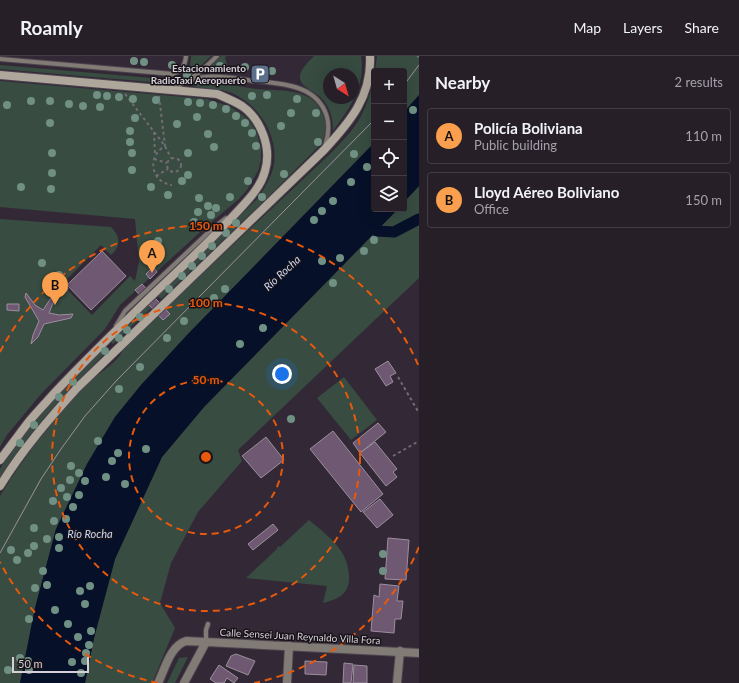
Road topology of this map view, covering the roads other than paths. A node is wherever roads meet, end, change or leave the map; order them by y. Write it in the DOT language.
graph roads {
  1 [pos="186,56"];
  2 [pos="217,56"];
  3 [pos="370,56"];
  4 [pos="0,59"];
  5 [pos="0,75"];
  6 [pos="190,81"];
  7 [pos="171,90"];
  8 [pos="324,150"];
  9 [pos="108,339"];
  10 [pos="114,351"];
  11 [pos="0,460"];
  12 [pos="0,486"];
  13 [pos="208,624"];
  14 [pos="206,642"];
  15 [pos="289,646"];
  16 [pos="400,651"];
  17 [pos="419,652"];
  18 [pos="158,683"];
  19 [pos="184,683"];
  20 [pos="287,683"];
  21 [pos="397,683"];
  1 -- 4 [label="lane"];
  2 -- 6 [label="lane"];
  3 -- 8 [label="street"];
  5 -- 7 [label="street"];
  6 -- 7 [label="lane"];
  6 -- 8 [label="lane"];
  7 -- 9 [label="street"];
  8 -- 10 [label="street"];
  9 -- 10 [label="street"];
  9 -- 11 [label="street"];
  10 -- 12 [label="street"];
  13 -- 14 [label="lane"];
  14 -- 15 [label="street, Calle Sensei Juan Reynaldo Villa Fora"];
  14 -- 18 [label="street, Calle Sensei Juan Reynaldo Villa Fora"];
  14 -- 19 [label="street"];
  15 -- 16 [label="street, Calle Sensei Juan Reynaldo Villa Fora"];
  15 -- 20 [label="street"];
  16 -- 17 [label="street, Calle Sensei Juan Reynaldo Villa Fora"];
  16 -- 21 [label="street"];
}
